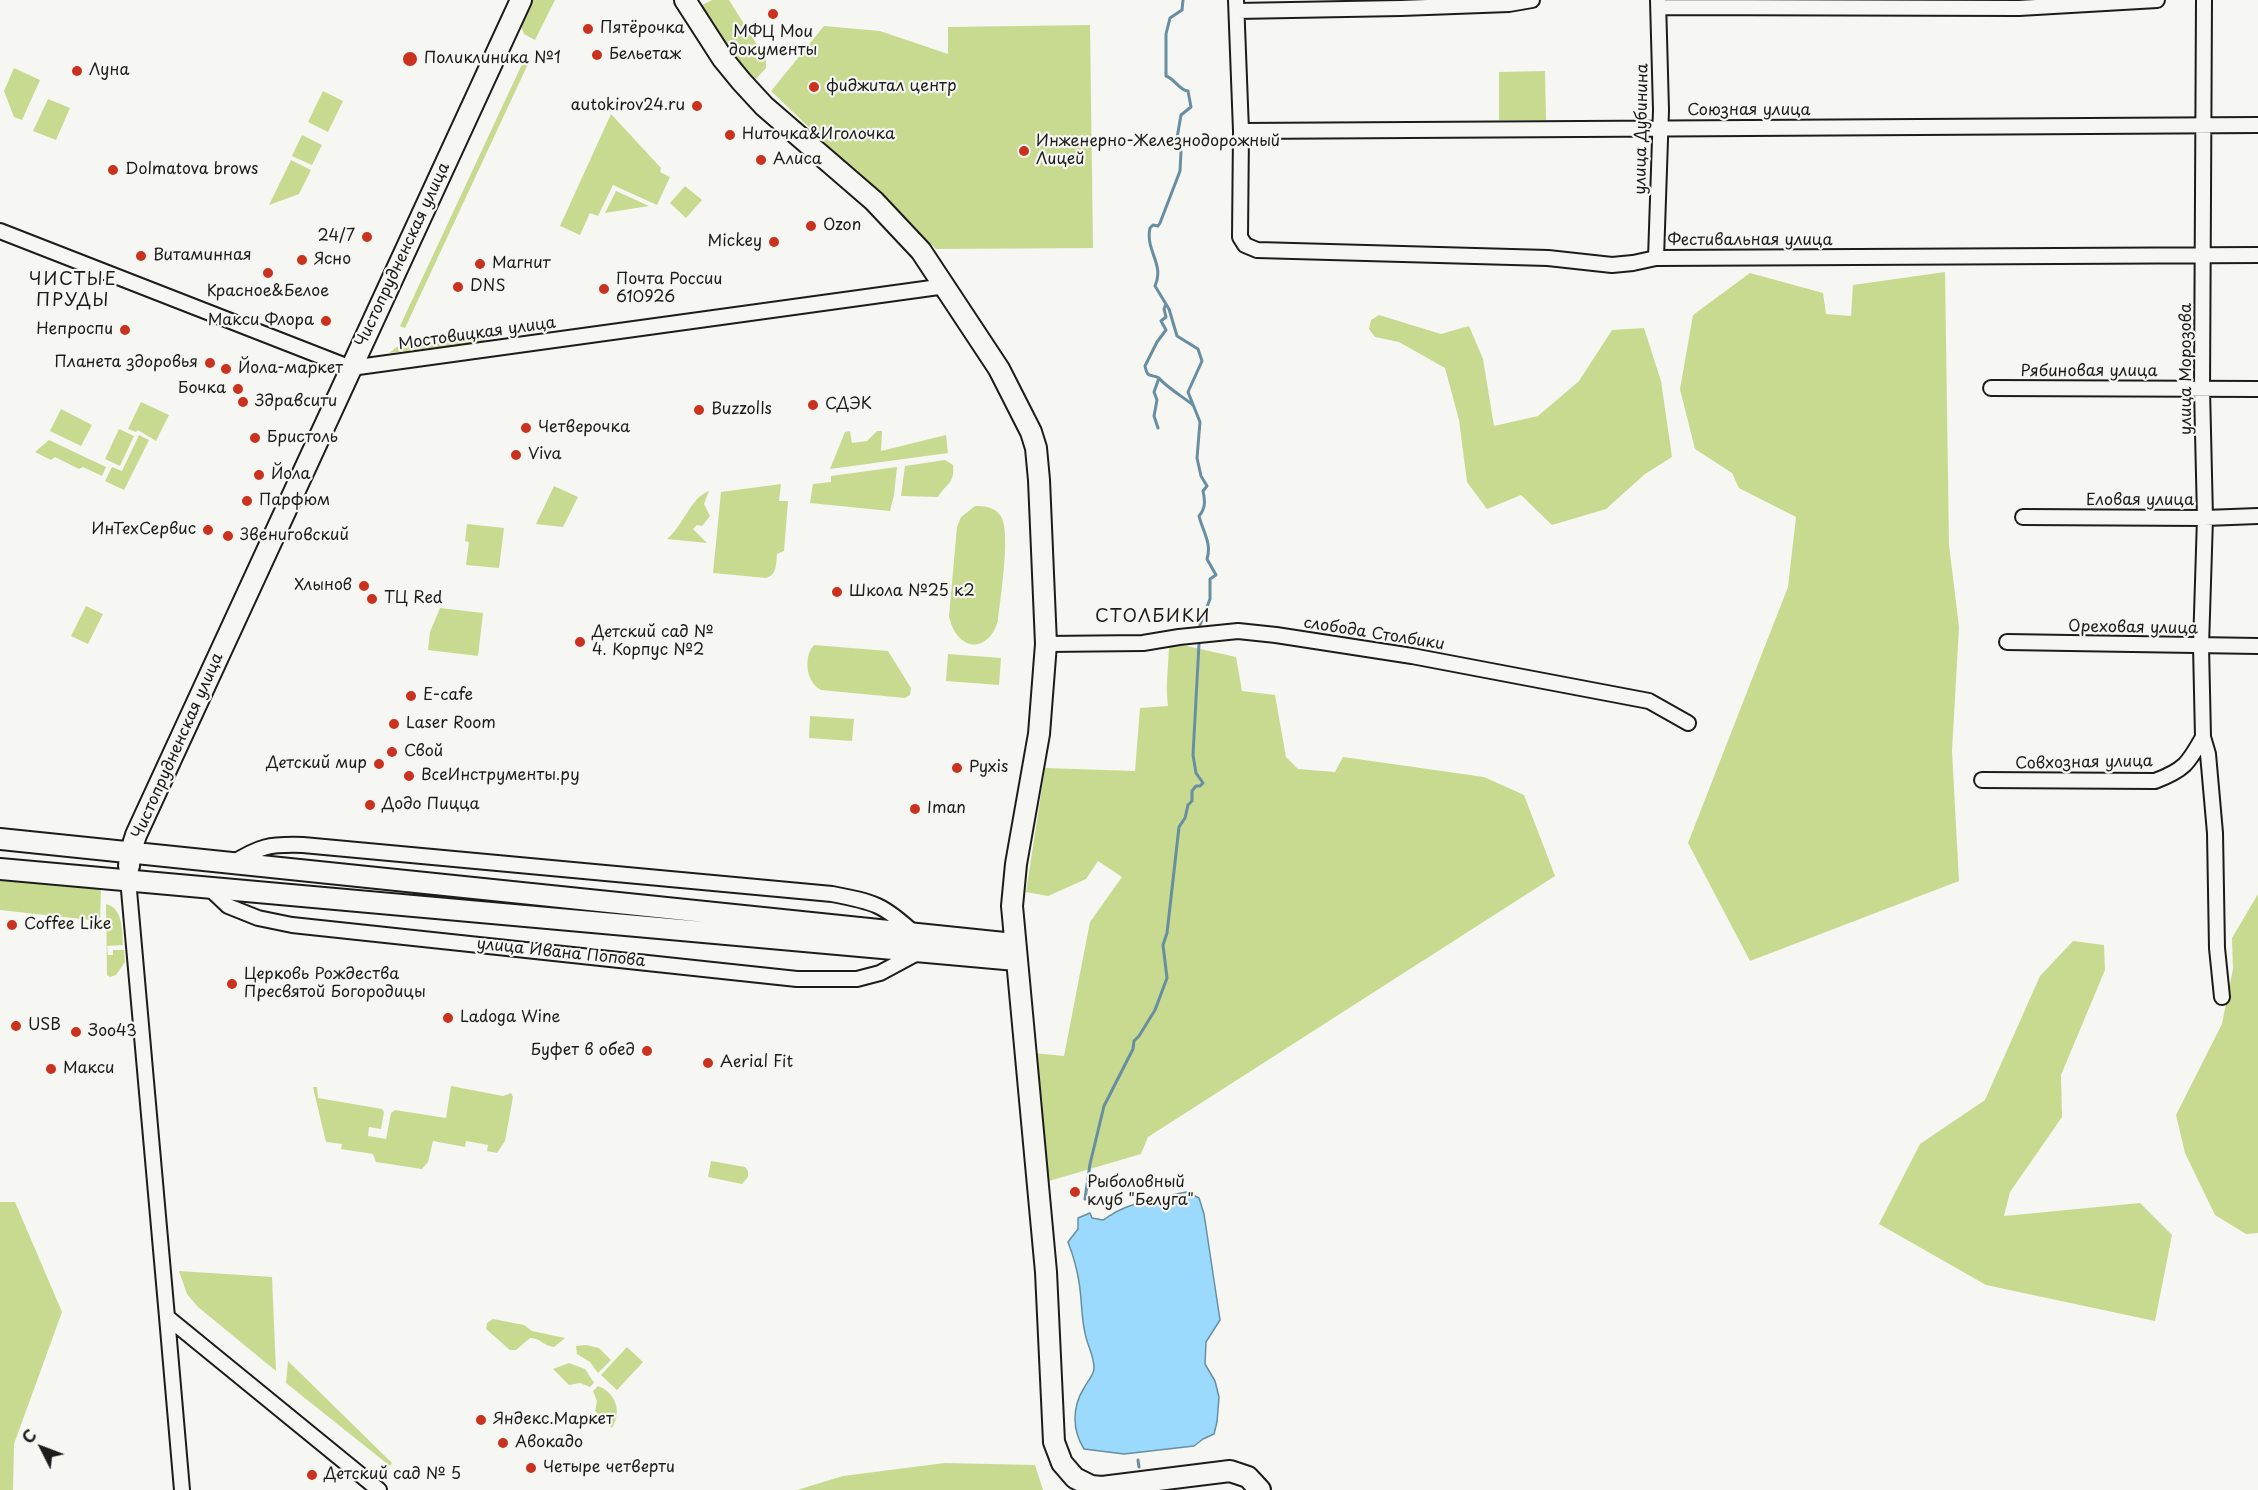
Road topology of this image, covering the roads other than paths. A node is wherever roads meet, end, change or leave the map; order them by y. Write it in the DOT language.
graph roads {
  1 [pos="521,0"];
  2 [pos="685,0"];
  3 [pos="1532,0"];
  4 [pos="2157,0"];
  5 [pos="2204,0"];
  6 [pos="1658,4"];
  7 [pos="2019,4"];
  8 [pos="1374,5"];
  9 [pos="1236,6"];
  10 [pos="2205,124"];
  11 [pos="2258,125"];
  12 [pos="1660,128"];
  13 [pos="1241,131"];
  14 [pos="0,231"];
  15 [pos="2204,255"];
  16 [pos="2258,255"];
  17 [pos="1656,258"];
  18 [pos="946,286"];
  19 [pos="351,368"];
  20 [pos="1991,388"];
  21 [pos="2202,389"];
  22 [pos="2258,389"];
  23 [pos="2258,516"];
  24 [pos="2023,517"];
  25 [pos="2205,518"];
  26 [pos="2007,642"];
  27 [pos="1046,644"];
  28 [pos="2201,646"];
  29 [pos="2258,646"];
  30 [pos="1688,723"];
  31 [pos="2203,737"];
  32 [pos="1982,780"];
  33 [pos="0,839"];
  34 [pos="130,854"];
  35 [pos="231,864"];
  36 [pos="0,869"];
  37 [pos="128,879"];
  38 [pos="208,886"];
  39 [pos="917,943"];
  40 [pos="1015,952"];
  41 [pos="2222,997"];
  42 [pos="167,1317"];
  43 [pos="182,1490"];
  44 [pos="379,1490"];
  45 [pos="1260,1490"];
  1 -- 19 [label="main road, Чистопрудненская улица"];
  2 -- 18 [label="main road"];
  3 -- 8 [label="street"];
  4 -- 7 [label="street"];
  5 -- 10 [label="street, улица Морозова"];
  6 -- 7 [label="street"];
  6 -- 12 [label="street, улица Дубинина"];
  8 -- 9 [label="street"];
  9 -- 13 [label="street"];
  10 -- 11 [label="street, Союзная улица"];
  10 -- 12 [label="street, Союзная улица"];
  10 -- 15 [label="street, улица Морозова"];
  12 -- 13 [label="street, Союзная улица"];
  12 -- 17 [label="street, улица Дубинина"];
  13 -- 17 [label="street, Фестивальная улица"];
  14 -- 19 [label="street, Мостовицкая улица"];
  15 -- 16 [label="street, Фестивальная улица"];
  15 -- 17 [label="street, Фестивальная улица"];
  15 -- 21 [label="street, улица Морозова"];
  18 -- 19 [label="street, Мостовицкая улица"];
  18 -- 27 [label="main road"];
  19 -- 34 [label="main road, Чистопрудненская улица"];
  20 -- 21 [label="street, Рябиновая улица"];
  21 -- 22 [label="street, Рябиновая улица"];
  21 -- 25 [label="street, улица Морозова"];
  23 -- 25 [label="street, Еловая улица"];
  24 -- 25 [label="street, Еловая улица"];
  25 -- 28 [label="street, улица Морозова"];
  26 -- 28 [label="street, Ореховая улица"];
  27 -- 30 [label="street, слобода Столбики"];
  27 -- 40 [label="main road"];
  28 -- 29 [label="street, Ореховая улица"];
  28 -- 31 [label="street, улица Морозова"];
  31 -- 32 [label="street, Совхозная улица"];
  31 -- 41 [label="street, улица Морозова"];
  33 -- 34 [label="main road, улица Ивана Попова"];
  34 -- 35 [label="main road, улица Ивана Попова"];
  34 -- 37 [label="main road, Чистопрудненская улица"];
  35 -- 39 [label="main road, улица Ивана Попова"];
  35 -- 39 [label="street"];
  36 -- 37 [label="main road, улица Ивана Попова"];
  37 -- 38 [label="main road, улица Ивана Попова"];
  37 -- 42 [label="street, Чистопрудненская улица"];
  38 -- 39 [label="main road, улица Ивана Попова"];
  38 -- 39 [label="street, улица Ивана Попова"];
  39 -- 40 [label="main road, улица Ивана Попова"];
  40 -- 45 [label="main road"];
  42 -- 43 [label="street, Чистопрудненская улица"];
  42 -- 44 [label="street"];
}
